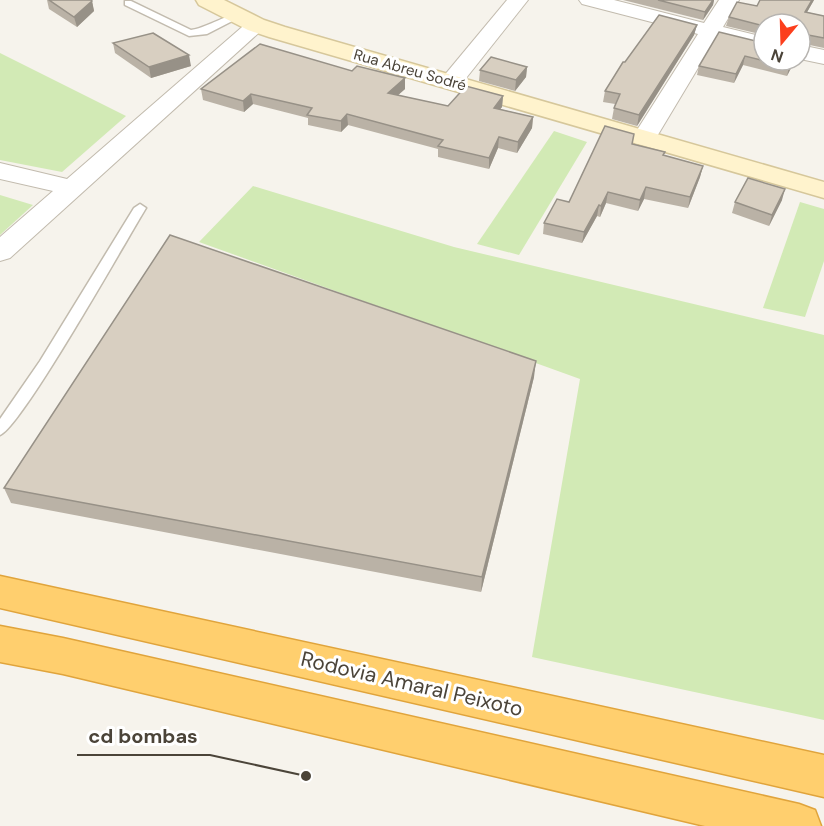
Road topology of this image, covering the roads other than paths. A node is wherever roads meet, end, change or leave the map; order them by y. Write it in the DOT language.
graph roads {
  1 [pos="207,0"];
  2 [pos="518,0"];
  3 [pos="588,0"];
  4 [pos="729,0"];
  5 [pos="128,3"];
  6 [pos="246,20"];
  7 [pos="710,31"];
  8 [pos="752,41"];
  9 [pos="451,82"];
  10 [pos="644,138"];
  11 [pos="0,171"];
  12 [pos="72,188"];
  13 [pos="824,190"];
  14 [pos="140,208"];
  15 [pos="0,252"];
  16 [pos="0,429"];
  17 [pos="0,592"];
  18 [pos="0,645"];
  19 [pos="824,776"];
  20 [pos="799,826"];
  1 -- 6 [label="main road, Rua Abreu Sodré"];
  2 -- 9 [label="street"];
  3 -- 7 [label="street"];
  4 -- 7 [label="street"];
  5 -- 6 [label="lane"];
  6 -- 9 [label="main road, Rua Abreu Sodré"];
  6 -- 12 [label="street"];
  7 -- 8 [label="street"];
  7 -- 10 [label="street"];
  9 -- 10 [label="main road, Rua Abreu Sodré"];
  10 -- 13 [label="main road, Rua Abreu Sodré"];
  11 -- 12 [label="street"];
  12 -- 15 [label="street"];
  14 -- 16 [label="lane"];
  17 -- 19 [label="highway, Rodovia Amaral Peixoto"];
  18 -- 20 [label="highway"];
}
